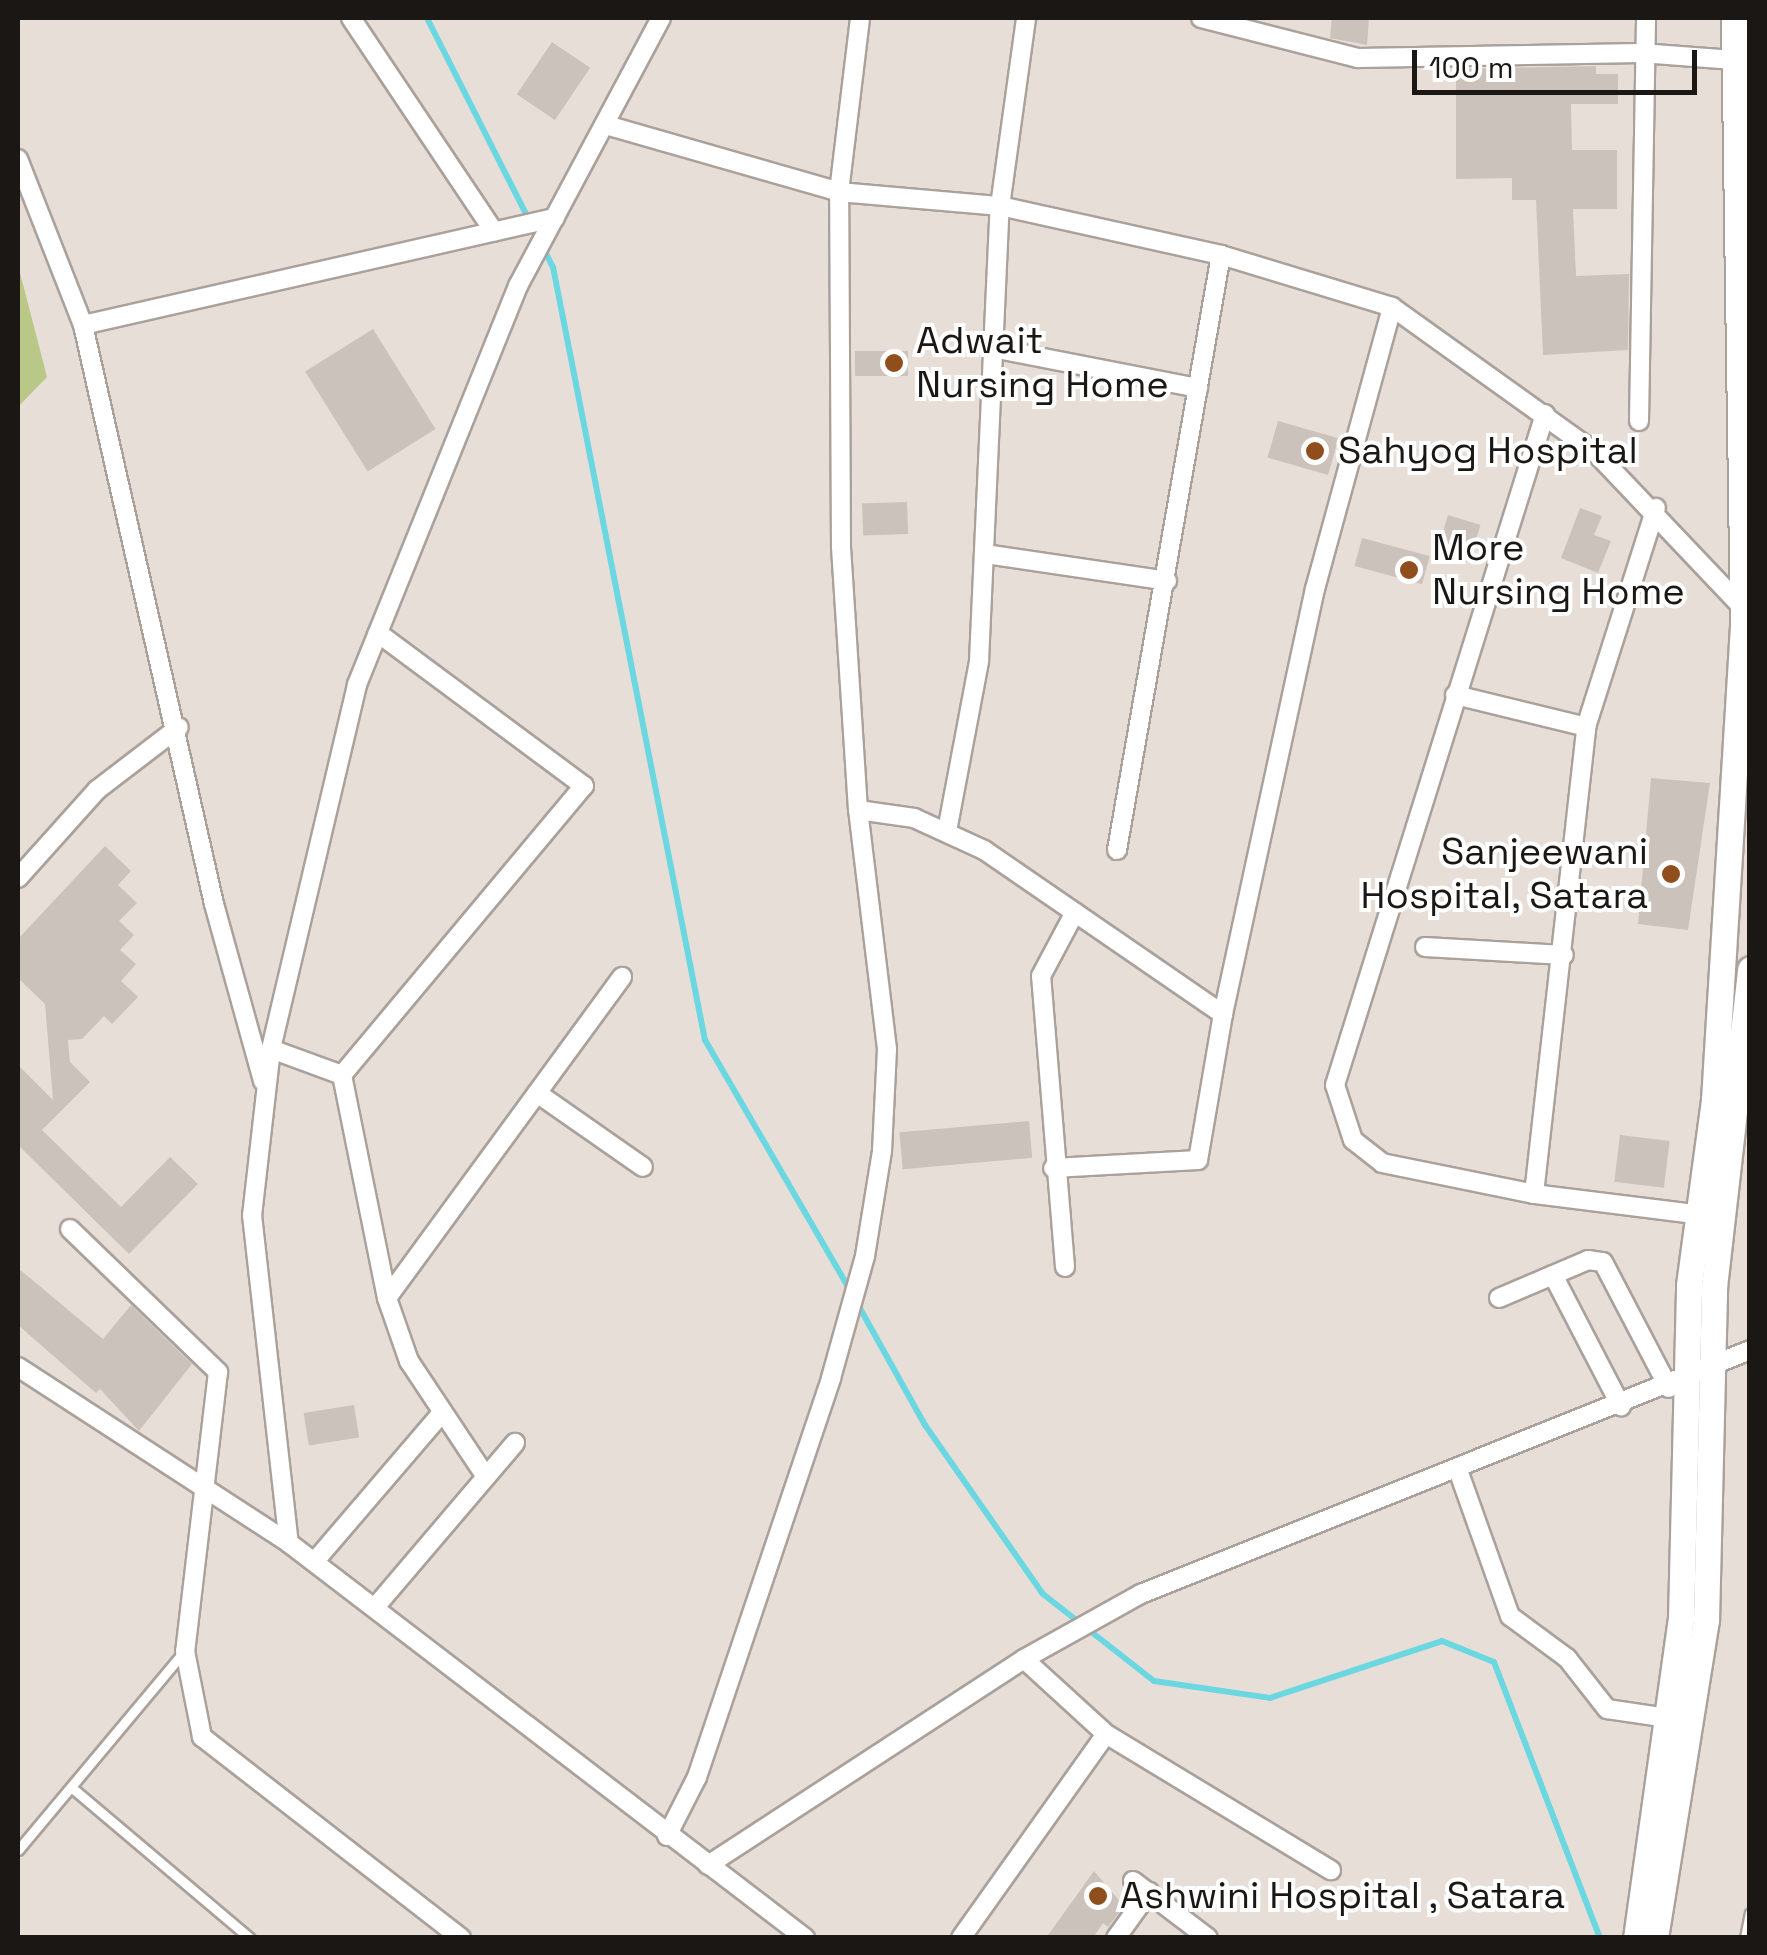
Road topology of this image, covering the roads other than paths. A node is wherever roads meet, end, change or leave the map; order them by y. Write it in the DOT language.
graph roads {
  1 [pos="351,18"];
  2 [pos="660,18"];
  3 [pos="860,18"];
  4 [pos="1026,18"];
  5 [pos="1201,18"];
  6 [pos="1646,18"];
  7 [pos="1734,18"];
  8 [pos="1223,20"];
  9 [pos="1641,53"];
  10 [pos="1734,60"];
  11 [pos="606,125"];
  12 [pos="18,159"];
  13 [pos="839,192"];
  14 [pos="1000,206"];
  15 [pos="556,218"];
  16 [pos="494,232"];
  17 [pos="1221,255"];
  18 [pos="1392,306"];
  19 [pos="83,324"];
  20 [pos="992,348"];
  21 [pos="1198,388"];
  22 [pos="1545,414"];
  23 [pos="1639,421"];
  24 [pos="1656,508"];
  25 [pos="985,554"];
  26 [pos="1168,581"];
  27 [pos="1746,611"];
  28 [pos="378,633"];
  29 [pos="1456,695"];
  30 [pos="179,727"];
  31 [pos="1586,727"];
  32 [pos="858,810"];
  33 [pos="947,831"];
  34 [pos="1740,836"];
  35 [pos="1117,850"];
  36 [pos="18,878"];
  37 [pos="1075,912"];
  38 [pos="1425,947"];
  39 [pos="1564,955"];
  40 [pos="1750,970"];
  41 [pos="622,977"];
  42 [pos="1223,1014"];
  43 [pos="271,1049"];
  44 [pos="342,1075"];
  45 [pos="266,1092"];
  46 [pos="537,1094"];
  47 [pos="643,1167"];
  48 [pos="1053,1168"];
  49 [pos="1534,1194"];
  50 [pos="1725,1216"];
  51 [pos="1698,1217"];
  52 [pos="70,1229"];
  53 [pos="1064,1267"];
  54 [pos="1553,1275"];
  55 [pos="387,1298"];
  56 [pos="1499,1298"];
  57 [pos="1750,1350"];
  58 [pos="1711,1366"];
  59 [pos="18,1367"];
  60 [pos="1677,1384"];
  61 [pos="1621,1406"];
  62 [pos="440,1414"];
  63 [pos="515,1443"];
  64 [pos="1458,1470"];
  65 [pos="486,1477"];
  66 [pos="208,1495"];
  67 [pos="289,1543"];
  68 [pos="314,1561"];
  69 [pos="378,1605"];
  70 [pos="185,1651"];
  71 [pos="1024,1659"];
  72 [pos="1668,1718"];
  73 [pos="1696,1720"];
  74 [pos="1106,1734"];
  75 [pos="71,1787"];
  76 [pos="667,1836"];
  77 [pos="18,1850"];
  78 [pos="708,1865"];
  79 [pos="1331,1870"];
  80 [pos="1750,1913"];
  81 [pos="804,1937"];
  82 [pos="250,1938"];
  83 [pos="462,1938"];
  84 [pos="960,1938"];
  85 [pos="1116,1938"];
  86 [pos="1208,1938"];
  87 [pos="1636,1938"];
  88 [pos="1655,1938"];
  89 [pos="1745,1938"];
  1 -- 16 [label="street"];
  2 -- 11 [label="street"];
  3 -- 13 [label="street"];
  4 -- 14 [label="street"];
  5 -- 8 [label="street"];
  6 -- 9 [label="street"];
  7 -- 10 [label="street"];
  8 -- 9 [label="street"];
  9 -- 10 [label="street"];
  9 -- 23 [label="street"];
  10 -- 27 [label="street"];
  11 -- 13 [label="street"];
  11 -- 15 [label="street"];
  12 -- 19 [label="street"];
  13 -- 14 [label="street"];
  13 -- 32 [label="street"];
  14 -- 17 [label="street"];
  14 -- 20 [label="street"];
  15 -- 16 [label="street"];
  15 -- 28 [label="street"];
  16 -- 19 [label="street"];
  17 -- 18 [label="street"];
  17 -- 21 [label="street"];
  18 -- 22 [label="street"];
  18 -- 42 [label="street"];
  19 -- 30 [label="street"];
  20 -- 21 [label="street"];
  20 -- 25 [label="street"];
  21 -- 26 [label="street"];
  22 -- 24 [label="street"];
  22 -- 29 [label="street"];
  24 -- 27 [label="street"];
  24 -- 31 [label="street"];
  25 -- 26 [label="street"];
  25 -- 33 [label="street"];
  26 -- 35 [label="street"];
  27 -- 34 [label="street"];
  28 -- 43 [label="street"];
  28 -- 44 [label="street"];
  29 -- 31 [label="street"];
  29 -- 49 [label="street"];
  30 -- 36 [label="street"];
  30 -- 45 [label="street"];
  31 -- 39 [label="street"];
  32 -- 33 [label="street"];
  32 -- 76 [label="street"];
  33 -- 37 [label="street"];
  34 -- 51 [label="street"];
  37 -- 42 [label="street"];
  37 -- 48 [label="street"];
  38 -- 39 [label="street"];
  39 -- 49 [label="street"];
  40 -- 50 [label="street"];
  41 -- 46 [label="street"];
  42 -- 48 [label="street"];
  43 -- 44 [label="street"];
  43 -- 45 [label="street"];
  44 -- 55 [label="street"];
  45 -- 67 [label="street"];
  46 -- 47 [label="street"];
  46 -- 55 [label="street"];
  48 -- 53 [label="street"];
  49 -- 51 [label="street"];
  50 -- 51 [label="street"];
  50 -- 58 [label="street"];
  51 -- 60 [label="street"];
  52 -- 66 [label="street"];
  54 -- 56 [label="street"];
  54 -- 60 [label="street"];
  54 -- 61 [label="street"];
  55 -- 62 [label="street"];
  57 -- 58 [label="street"];
  58 -- 60 [label="street"];
  58 -- 73 [label="street"];
  59 -- 66 [label="street"];
  60 -- 61 [label="street"];
  60 -- 72 [label="street"];
  61 -- 64 [label="street"];
  62 -- 65 [label="street"];
  62 -- 68 [label="street"];
  63 -- 65 [label="street"];
  64 -- 71 [label="street"];
  64 -- 72 [label="street"];
  65 -- 69 [label="street"];
  66 -- 67 [label="street"];
  66 -- 70 [label="street"];
  67 -- 68 [label="street"];
  68 -- 69 [label="street"];
  69 -- 76 [label="street"];
  70 -- 75 [label="lane"];
  70 -- 83 [label="street"];
  71 -- 74 [label="street"];
  71 -- 78 [label="street"];
  72 -- 73 [label="street"];
  72 -- 87 [label="street"];
  73 -- 88 [label="street"];
  74 -- 79 [label="street"];
  74 -- 84 [label="street"];
  75 -- 77 [label="lane"];
  75 -- 82 [label="lane"];
  76 -- 78 [label="street"];
  78 -- 81 [label="street"];
  80 -- 89 [label="lane"];
  85 -- 86 [label="street"];
}
